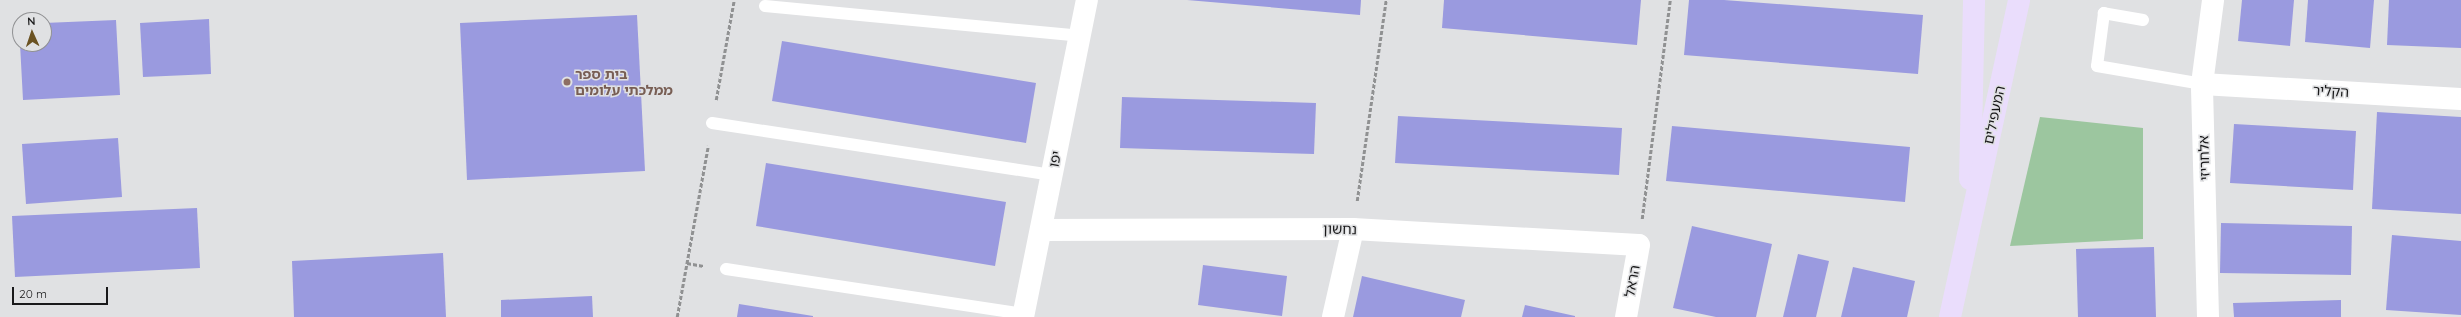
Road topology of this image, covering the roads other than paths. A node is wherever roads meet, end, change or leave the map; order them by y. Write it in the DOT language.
graph roads {
  1 [pos="1087,0"];
  2 [pos="1974,0"];
  3 [pos="2019,0"];
  4 [pos="2213,0"];
  5 [pos="765,6"];
  6 [pos="2144,20"];
  7 [pos="1080,36"];
  8 [pos="2202,84"];
  9 [pos="2461,99"];
  10 [pos="712,123"];
  11 [pos="1052,175"];
  12 [pos="1353,229"];
  13 [pos="1041,230"];
  14 [pos="1969,230"];
  15 [pos="1639,245"];
  16 [pos="726,269"];
  17 [pos="1024,315"];
  18 [pos="1333,317"];
  19 [pos="1626,317"];
  20 [pos="1950,317"];
  21 [pos="2208,317"];
  1 -- 7 [label="street, יפו"];
  2 -- 14 [label="street, המעפילים"];
  3 -- 14 [label="street, המעפילים"];
  4 -- 8 [label="street, אלחריזי"];
  5 -- 7 [label="lane"];
  6 -- 8 [label="lane"];
  7 -- 11 [label="street, יפו"];
  8 -- 9 [label="street, הקליר"];
  8 -- 21 [label="street, אלחריזי"];
  10 -- 11 [label="lane"];
  11 -- 13 [label="street, יפו"];
  12 -- 13 [label="street, נחשון"];
  12 -- 15 [label="street, נחשון"];
  12 -- 18 [label="street"];
  13 -- 17 [label="street, יפו"];
  14 -- 20 [label="street, המעפילים"];
  15 -- 19 [label="street, הראל"];
  16 -- 17 [label="lane"];
}
